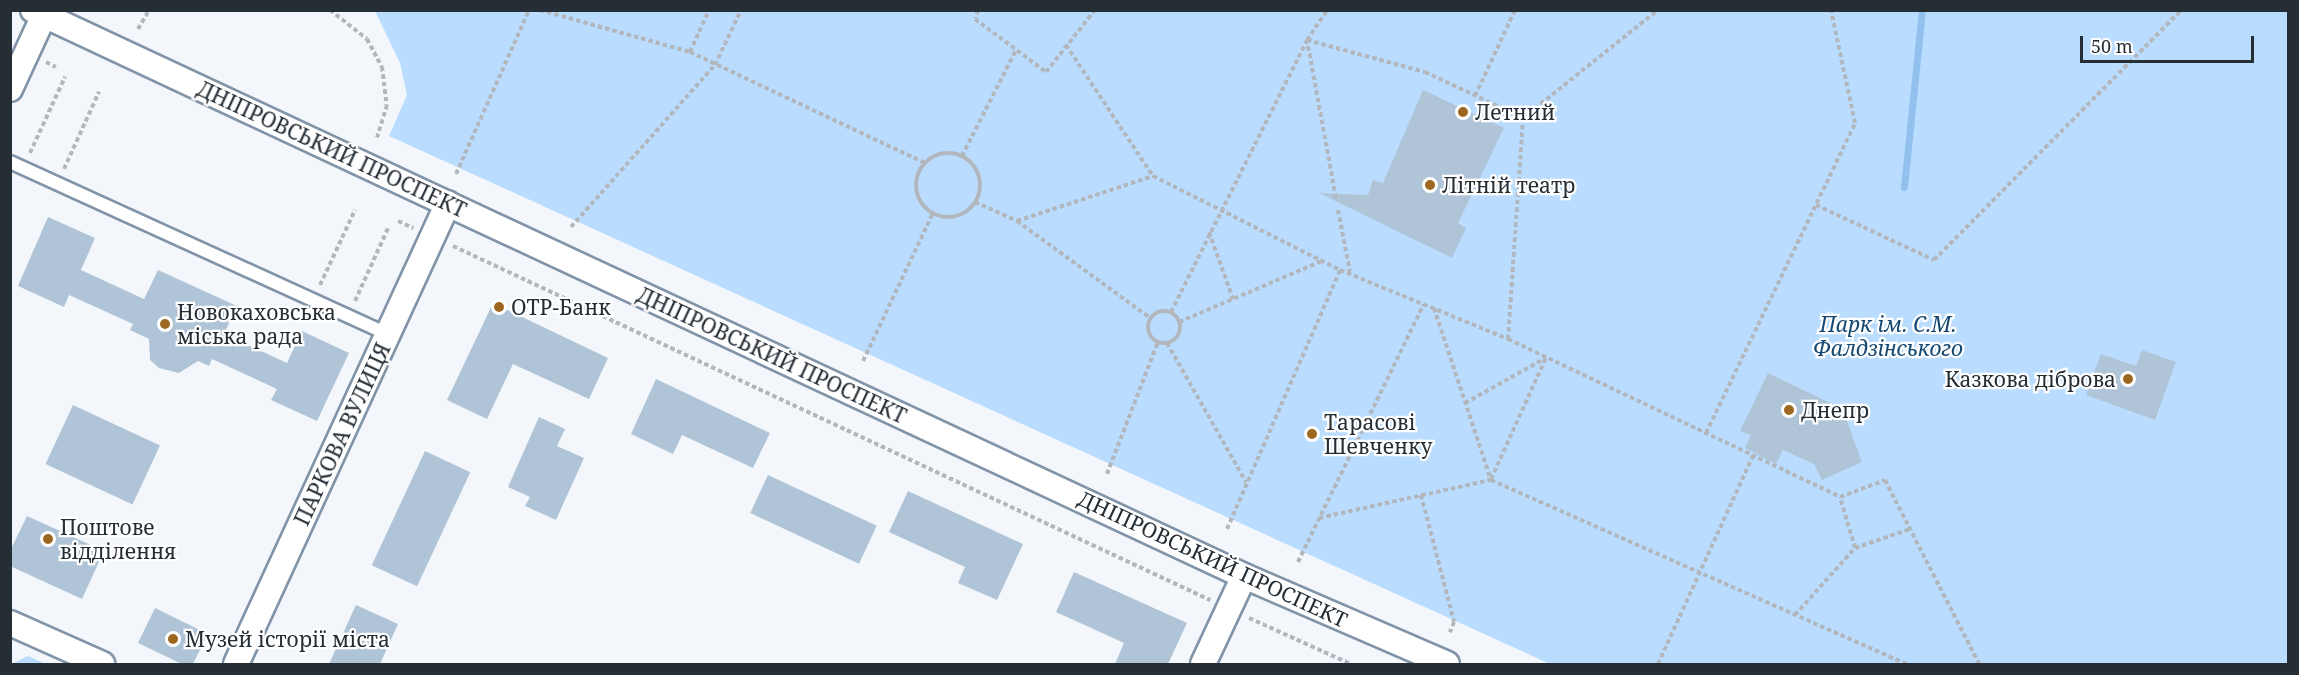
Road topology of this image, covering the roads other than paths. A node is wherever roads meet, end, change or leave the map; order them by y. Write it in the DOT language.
graph roads {
  1 [pos="39,13"];
  2 [pos="10,89"];
  3 [pos="10,162"];
  4 [pos="448,203"];
  5 [pos="388,334"];
  6 [pos="1244,576"];
  7 [pos="10,623"];
  8 [pos="102,664"];
  9 [pos="236,664"];
  10 [pos="1203,664"];
  11 [pos="1447,664"];
  1 -- 2 [label="street"];
  1 -- 4 [label="street, ДНІПРОВСЬКИЙ ПРОСПЕКТ"];
  3 -- 5 [label="lane"];
  4 -- 5 [label="street, ПАРКОВА ВУЛИЦЯ"];
  4 -- 6 [label="street, ДНІПРОВСЬКИЙ ПРОСПЕКТ"];
  5 -- 9 [label="street, ПАРКОВА ВУЛИЦЯ"];
  6 -- 10 [label="street"];
  6 -- 11 [label="street, ДНІПРОВСЬКИЙ ПРОСПЕКТ"];
  7 -- 8 [label="street"];
}
